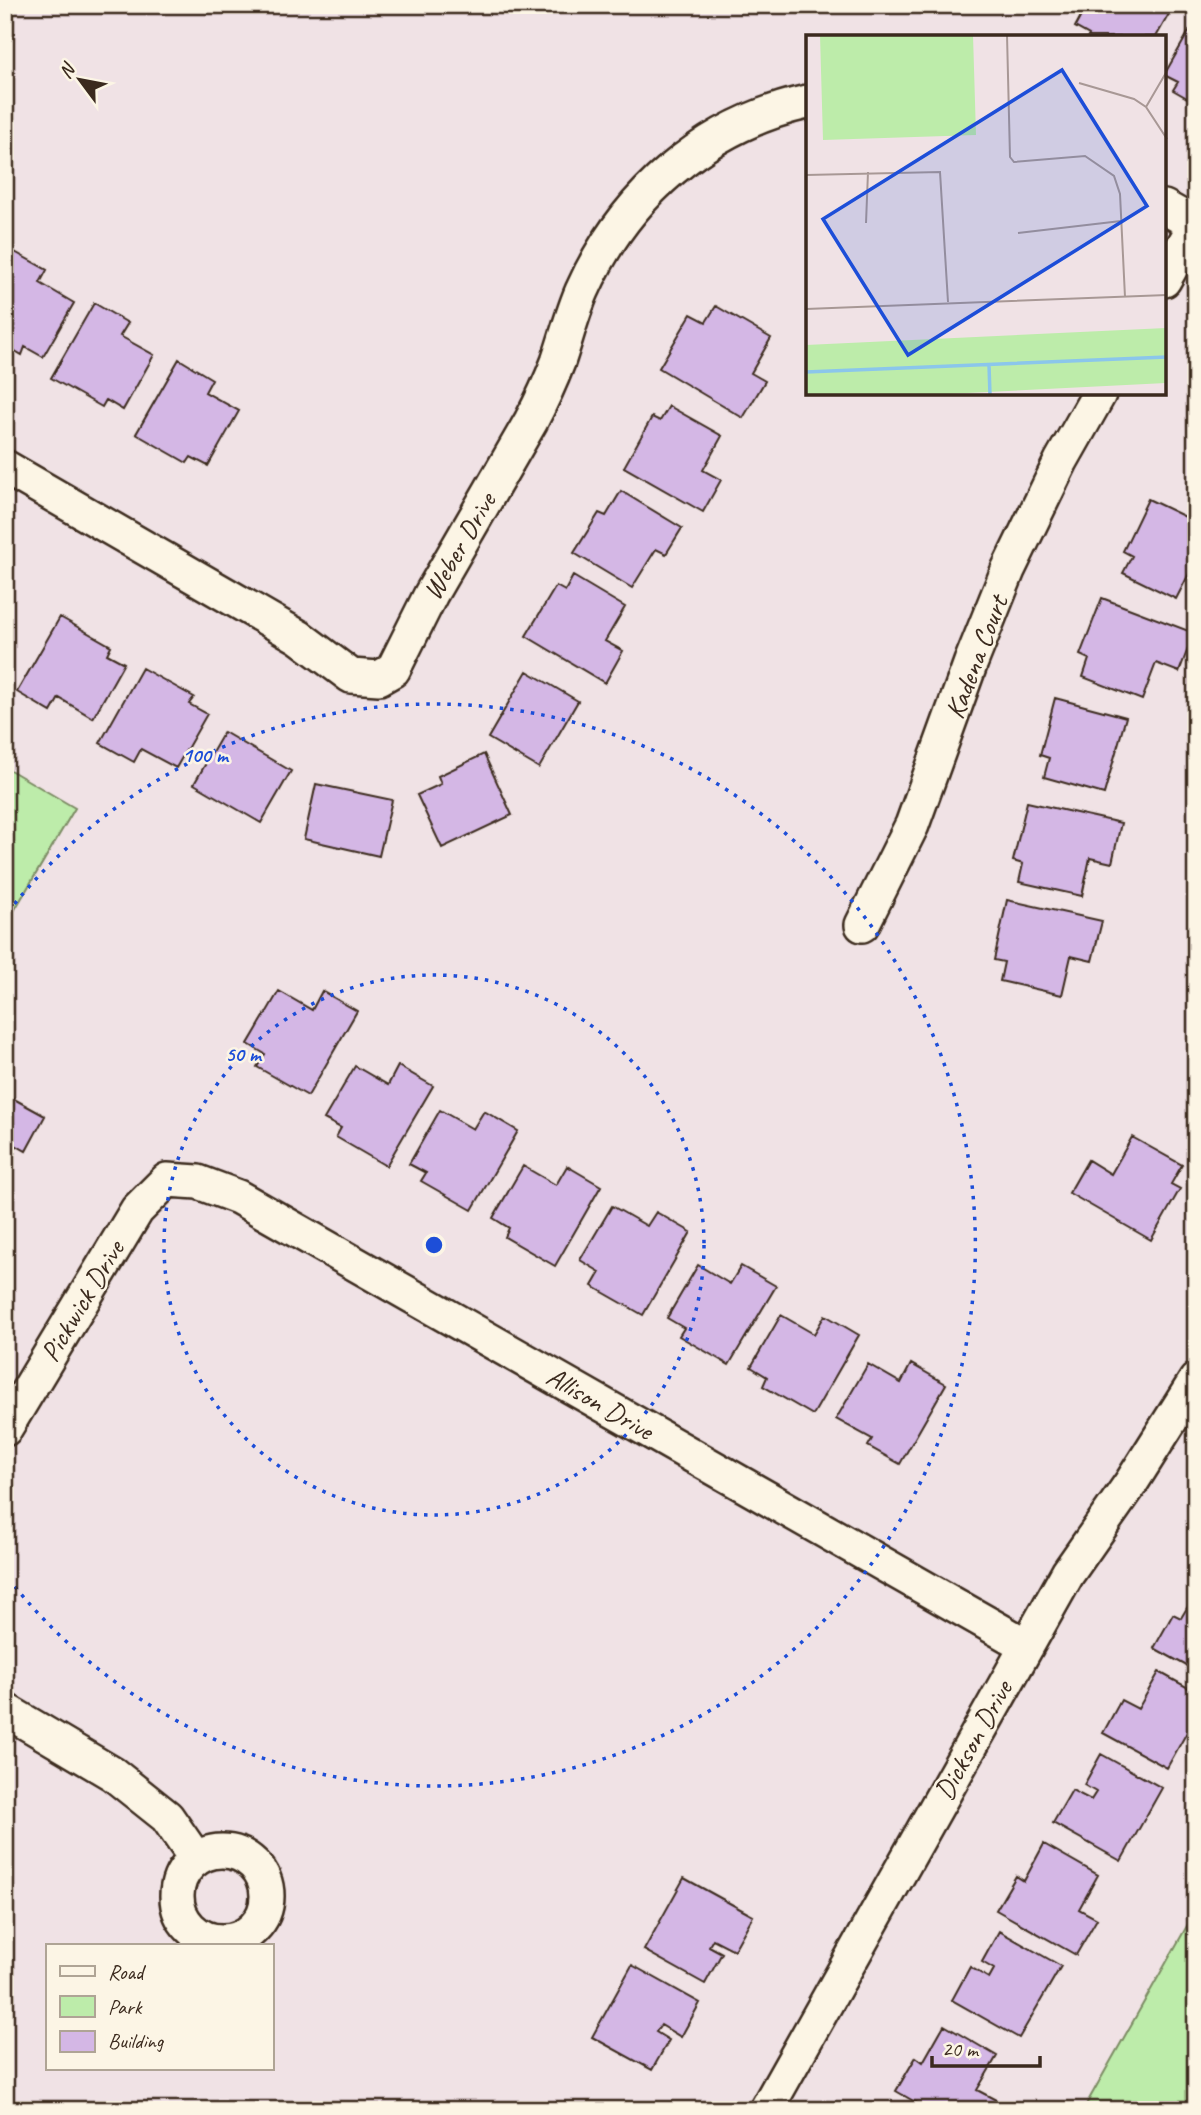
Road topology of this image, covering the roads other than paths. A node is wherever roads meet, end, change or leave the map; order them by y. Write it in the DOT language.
graph roads {
  1 [pos="806,102"];
  2 [pos="1166,208"];
  3 [pos="1196,225"];
  4 [pos="1166,276"];
  5 [pos="1098,396"];
  6 [pos="5,467"];
  7 [pos="862,925"];
  8 [pos="167,1180"];
  9 [pos="1196,1380"];
  10 [pos="5,1429"];
  11 [pos="1027,1646"];
  12 [pos="5,1710"];
  13 [pos="195,1859"];
  14 [pos="766,2110"];
  1 -- 6 [label="street, Weber Drive"];
  2 -- 3 [label="street"];
  3 -- 4 [label="street"];
  5 -- 7 [label="street, Kadena Court"];
  8 -- 10 [label="street, Pickwick Drive"];
  8 -- 11 [label="street, Allison Drive"];
  9 -- 11 [label="street, Dickson Drive"];
  11 -- 14 [label="street, Dickson Drive"];
  12 -- 13 [label="street"];
}
